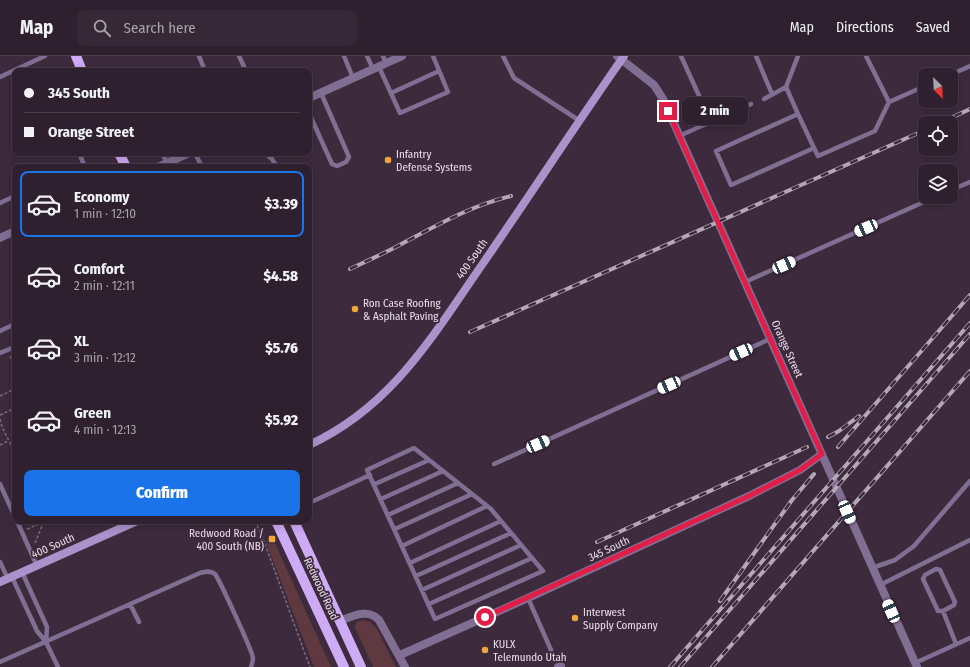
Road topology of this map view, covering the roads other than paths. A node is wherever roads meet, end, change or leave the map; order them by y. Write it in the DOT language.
graph roads {
  1 [pos="45,56"];
  2 [pos="76,56"];
  3 [pos="198,56"];
  4 [pos="239,56"];
  5 [pos="344,56"];
  6 [pos="367,56"];
  7 [pos="402,56"];
  8 [pos="433,56"];
  9 [pos="504,56"];
  10 [pos="681,56"];
  11 [pos="756,56"];
  12 [pos="798,56"];
  13 [pos="866,56"];
  14 [pos="621,57"];
  15 [pos="380,64"];
  16 [pos="970,66"];
  17 [pos="19,68"];
  18 [pos="81,68"];
  19 [pos="204,68"];
  20 [pos="245,68"];
  21 [pos="12,71"];
  22 [pos="439,71"];
  23 [pos="958,71"];
  24 [pos="0,77"];
  25 [pos="354,78"];
  26 [pos="786,87"];
  27 [pos="918,89"];
  28 [pos="321,93"];
  29 [pos="391,93"];
  30 [pos="772,94"];
  31 [pos="312,97"];
  32 [pos="764,99"];
  33 [pos="889,102"];
  34 [pos="751,104"];
  35 [pos="798,114"];
  36 [pos="312,120"];
  37 [pos="580,121"];
  38 [pos="711,122"];
  39 [pos="680,136"];
  40 [pos="814,148"];
  41 [pos="164,156"];
  42 [pos="182,156"];
  43 [pos="268,156"];
  44 [pos="167,163"];
  45 [pos="275,164"];
  46 [pos="970,182"];
  47 [pos="958,187"];
  48 [pos="12,197"];
  49 [pos="0,203"];
  50 [pos="920,204"];
  51 [pos="12,232"];
  52 [pos="0,238"];
  53 [pos="745,282"];
  54 [pos="12,325"];
  55 [pos="0,331"];
  56 [pos="770,339"];
  57 [pos="12,348"];
  58 [pos="0,353"];
  59 [pos="312,443"];
  60 [pos="822,454"];
  61 [pos="429,460"];
  62 [pos="494,464"];
  63 [pos="443,471"];
  64 [pos="370,475"];
  65 [pos="970,481"];
  66 [pos="458,483"];
  67 [pos="0,484"];
  68 [pos="375,484"];
  69 [pos="472,494"];
  70 [pos="381,499"];
  71 [pos="312,502"];
  72 [pos="487,506"];
  73 [pos="12,510"];
  74 [pos="388,515"];
  75 [pos="501,521"];
  76 [pos="18,524"];
  77 [pos="129,524"];
  78 [pos="277,524"];
  79 [pos="295,524"];
  80 [pos="395,529"];
  81 [pos="511,533"];
  82 [pos="970,540"];
  83 [pos="521,545"];
  84 [pos="402,546"];
  85 [pos="532,558"];
  86 [pos="0,562"];
  87 [pos="410,563"];
  88 [pos="37,566"];
  89 [pos="872,568"];
  90 [pos="22,572"];
  91 [pos="416,576"];
  92 [pos="6,579"];
  93 [pos="880,585"];
  94 [pos="422,590"];
  95 [pos="528,598"];
  96 [pos="130,604"];
  97 [pos="429,604"];
  98 [pos="943,611"];
  99 [pos="139,622"];
  100 [pos="340,622"];
  101 [pos="970,638"];
  102 [pos="46,642"];
  103 [pos="956,644"];
  104 [pos="551,650"];
  105 [pos="400,655"];
  106 [pos="0,662"];
  107 [pos="916,665"];
  108 [pos="58,667"];
  109 [pos="251,667"];
  110 [pos="344,667"];
  111 [pos="361,667"];
  112 [pos="405,667"];
  1 -- 17 [label="lane"];
  2 -- 18 [label="main road"];
  3 -- 19 [label="lane"];
  4 -- 20 [label="lane"];
  5 -- 25 [label="lane"];
  6 -- 15 [label="lane"];
  7 -- 15 [label="street"];
  8 -- 22 [label="lane"];
  9 -- 37 [label="lane"];
  10 -- 38 [label="lane"];
  11 -- 30 [label="lane"];
  12 -- 26 [label="lane"];
  13 -- 33 [label="lane"];
  14 -- 37 [label="street, 400 South"];
  14 -- 39 [label="street, Orange Street"];
  15 -- 25 [label="street"];
  15 -- 29 [label="lane"];
  16 -- 23 [label="lane"];
  21 -- 24 [label="lane"];
  22 -- 29 [label="lane"];
  22 -- 29 [label="lane"];
  25 -- 28 [label="street"];
  26 -- 30 [label="lane"];
  26 -- 35 [label="lane"];
  27 -- 33 [label="lane"];
  28 -- 31 [label="street"];
  28 -- 36 [label="lane"];
  30 -- 32 [label="lane"];
  33 -- 40 [label="lane"];
  34 -- 38 [label="lane"];
  35 -- 40 [label="lane"];
  35 -- 40 [label="lane"];
  37 -- 59 [label="street, 400 South"];
  38 -- 39 [label="lane"];
  39 -- 53 [label="street, Orange Street"];
  41 -- 44 [label="lane"];
  42 -- 44 [label="street"];
  43 -- 45 [label="lane"];
  46 -- 47 [label="lane"];
  48 -- 49 [label="lane"];
  50 -- 53 [label="lane"];
  51 -- 52 [label="street"];
  53 -- 56 [label="street, Orange Street"];
  54 -- 55 [label="lane"];
  56 -- 60 [label="street, Orange Street"];
  56 -- 62 [label="lane"];
  57 -- 58 [label="lane"];
  60 -- 89 [label="street, Orange Street"];
  60 -- 95 [label="street, 345 South"];
  61 -- 63 [label="lane"];
  61 -- 64 [label="lane"];
  61 -- 68 [label="lane"];
  63 -- 66 [label="lane"];
  63 -- 70 [label="lane"];
  64 -- 68 [label="lane"];
  64 -- 71 [label="lane"];
  65 -- 89 [label="lane"];
  66 -- 69 [label="lane"];
  66 -- 74 [label="lane"];
  67 -- 73 [label="lane"];
  68 -- 70 [label="lane"];
  69 -- 72 [label="lane"];
  69 -- 80 [label="lane"];
  70 -- 74 [label="lane"];
  72 -- 75 [label="lane"];
  72 -- 84 [label="lane"];
  74 -- 80 [label="lane"];
  75 -- 81 [label="lane"];
  75 -- 87 [label="lane"];
  76 -- 88 [label="lane"];
  77 -- 88 [label="street, 400 South"];
  78 -- 110 [label="main road, Redwood Road"];
  79 -- 100 [label="main road, Redwood Road"];
  80 -- 84 [label="lane"];
  81 -- 83 [label="lane"];
  81 -- 91 [label="lane"];
  82 -- 93 [label="lane"];
  83 -- 85 [label="lane"];
  83 -- 94 [label="lane"];
  84 -- 87 [label="lane"];
  85 -- 97 [label="lane"];
  85 -- 97 [label="lane"];
  86 -- 92 [label="lane"];
  87 -- 91 [label="lane"];
  88 -- 90 [label="street, 400 South"];
  89 -- 93 [label="street, Orange Street"];
  90 -- 92 [label="street, 400 South"];
  90 -- 102 [label="lane"];
  91 -- 94 [label="lane"];
  92 -- 102 [label="lane"];
  93 -- 107 [label="street, Orange Street"];
  94 -- 97 [label="lane"];
  95 -- 104 [label="lane"];
  95 -- 105 [label="street, 345 South"];
  96 -- 99 [label="lane"];
  96 -- 102 [label="lane"];
  96 -- 109 [label="lane"];
  98 -- 98 [label="lane"];
  98 -- 103 [label="lane"];
  100 -- 105 [label="street"];
  100 -- 111 [label="main road, Redwood Road"];
  101 -- 103 [label="lane"];
  102 -- 106 [label="lane"];
  102 -- 108 [label="lane"];
  103 -- 107 [label="lane"];
  105 -- 112 [label="street"];
}
